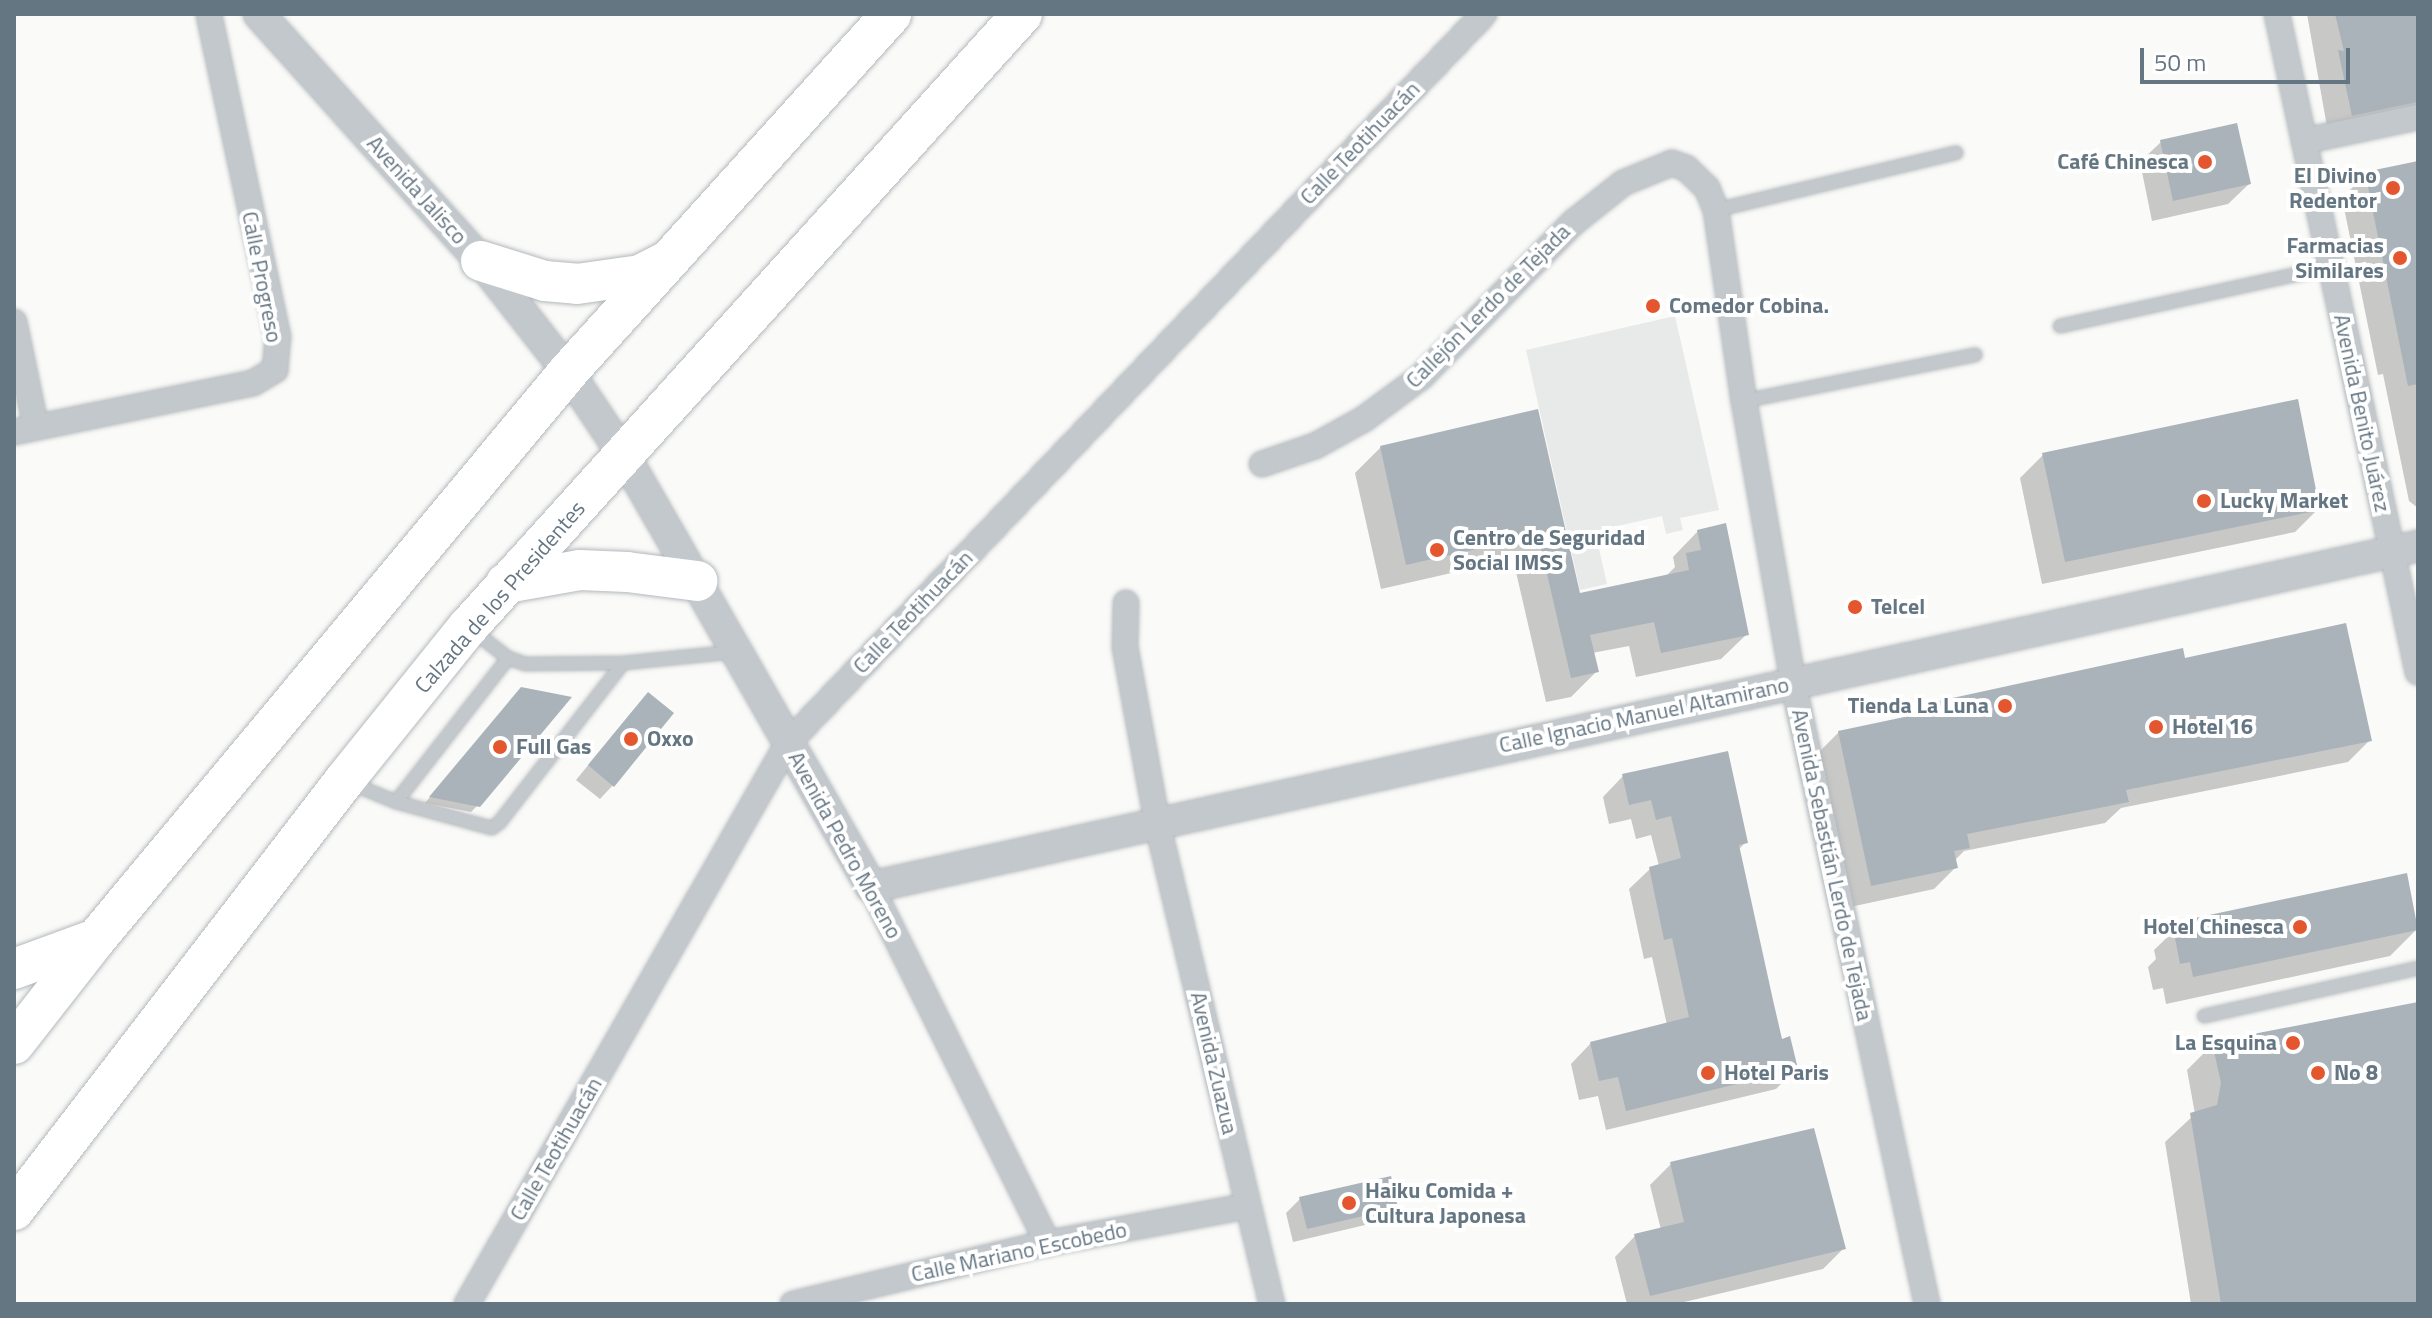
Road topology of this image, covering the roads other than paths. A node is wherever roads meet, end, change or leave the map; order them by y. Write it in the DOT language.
graph roads {
  1 [pos="209,14"];
  2 [pos="259,14"];
  3 [pos="891,14"];
  4 [pos="1022,14"];
  5 [pos="2277,14"];
  6 [pos="1480,15"];
  7 [pos="2418,117"];
  8 [pos="2304,141"];
  9 [pos="1956,153"];
  10 [pos="1711,199"];
  11 [pos="481,261"];
  12 [pos="669,261"];
  13 [pos="2331,267"];
  14 [pos="14,322"];
  15 [pos="2060,326"];
  16 [pos="1975,355"];
  17 [pos="568,372"];
  18 [pos="1744,401"];
  19 [pos="25,429"];
  20 [pos="625,457"];
  21 [pos="1262,464"];
  22 [pos="2404,549"];
  23 [pos="697,581"];
  24 [pos="506,583"];
  25 [pos="1126,603"];
  26 [pos="468,627"];
  27 [pos="736,651"];
  28 [pos="508,658"];
  29 [pos="623,663"];
  30 [pos="2418,672"];
  31 [pos="1793,682"];
  32 [pos="788,743"];
  33 [pos="344,781"];
  34 [pos="396,802"];
  35 [pos="1157,822"];
  36 [pos="871,887"];
  37 [pos="96,939"];
  38 [pos="2418,968"];
  39 [pos="14,969"];
  40 [pos="2204,1016"];
  41 [pos="14,1044"];
  42 [pos="1247,1206"];
  43 [pos="14,1210"];
  44 [pos="1048,1243"];
  45 [pos="467,1304"];
  46 [pos="793,1304"];
  47 [pos="1272,1304"];
  48 [pos="1927,1304"];
  1 -- 19 [label="street, Calle Progreso"];
  2 -- 11 [label="street, Avenida Jalisco"];
  3 -- 12 [label="highway"];
  4 -- 20 [label="highway, Calzada de los Presidentes"];
  5 -- 8 [label="street, Avenida Benito Juárez"];
  6 -- 32 [label="street, Calle Teotihuacán"];
  7 -- 8 [label="street"];
  8 -- 13 [label="street, Avenida Benito Juárez"];
  9 -- 10 [label="lane"];
  10 -- 18 [label="street, Avenida Sebastián Lerdo de Tejada"];
  10 -- 21 [label="street, Callejón Lerdo de Tejada"];
  11 -- 12 [label="highway"];
  11 -- 17 [label="street, Avenida Jalisco"];
  12 -- 17 [label="highway"];
  13 -- 15 [label="lane"];
  13 -- 22 [label="street, Avenida Benito Juárez"];
  14 -- 19 [label="street"];
  16 -- 18 [label="lane"];
  17 -- 20 [label="street, Avenida Jalisco"];
  17 -- 37 [label="highway"];
  18 -- 31 [label="street, Avenida Sebastián Lerdo de Tejada"];
  20 -- 23 [label="street, Avenida Pedro Moreno"];
  20 -- 24 [label="highway, Calzada de los Presidentes"];
  22 -- 30 [label="street, Avenida Benito Juárez"];
  22 -- 31 [label="street, Calle Ignacio Manuel Altamirano"];
  23 -- 24 [label="highway"];
  23 -- 27 [label="street, Avenida Pedro Moreno"];
  24 -- 26 [label="highway, Calzada de los Presidentes"];
  25 -- 35 [label="street"];
  26 -- 28 [label="lane"];
  26 -- 33 [label="highway, Calzada de los Presidentes"];
  27 -- 29 [label="lane"];
  27 -- 32 [label="street, Avenida Pedro Moreno"];
  28 -- 29 [label="lane"];
  28 -- 34 [label="lane"];
  29 -- 34 [label="lane"];
  31 -- 35 [label="street, Calle Ignacio Manuel Altamirano"];
  31 -- 48 [label="street, Avenida Sebastián Lerdo de Tejada"];
  32 -- 36 [label="street, Avenida Pedro Moreno"];
  32 -- 45 [label="street, Calle Teotihuacán"];
  33 -- 34 [label="lane"];
  33 -- 43 [label="highway, Calzada de los Presidentes"];
  35 -- 36 [label="street, Calle Ignacio Manuel Altamirano"];
  35 -- 42 [label="street, Avenida Zuazua"];
  36 -- 44 [label="street, Avenida Pedro Moreno"];
  37 -- 39 [label="highway"];
  37 -- 41 [label="highway"];
  38 -- 40 [label="lane"];
  42 -- 44 [label="street, Calle Mariano Escobedo"];
  42 -- 47 [label="street, Avenida Zuazua"];
  44 -- 46 [label="street, Calle Mariano Escobedo"];
}
